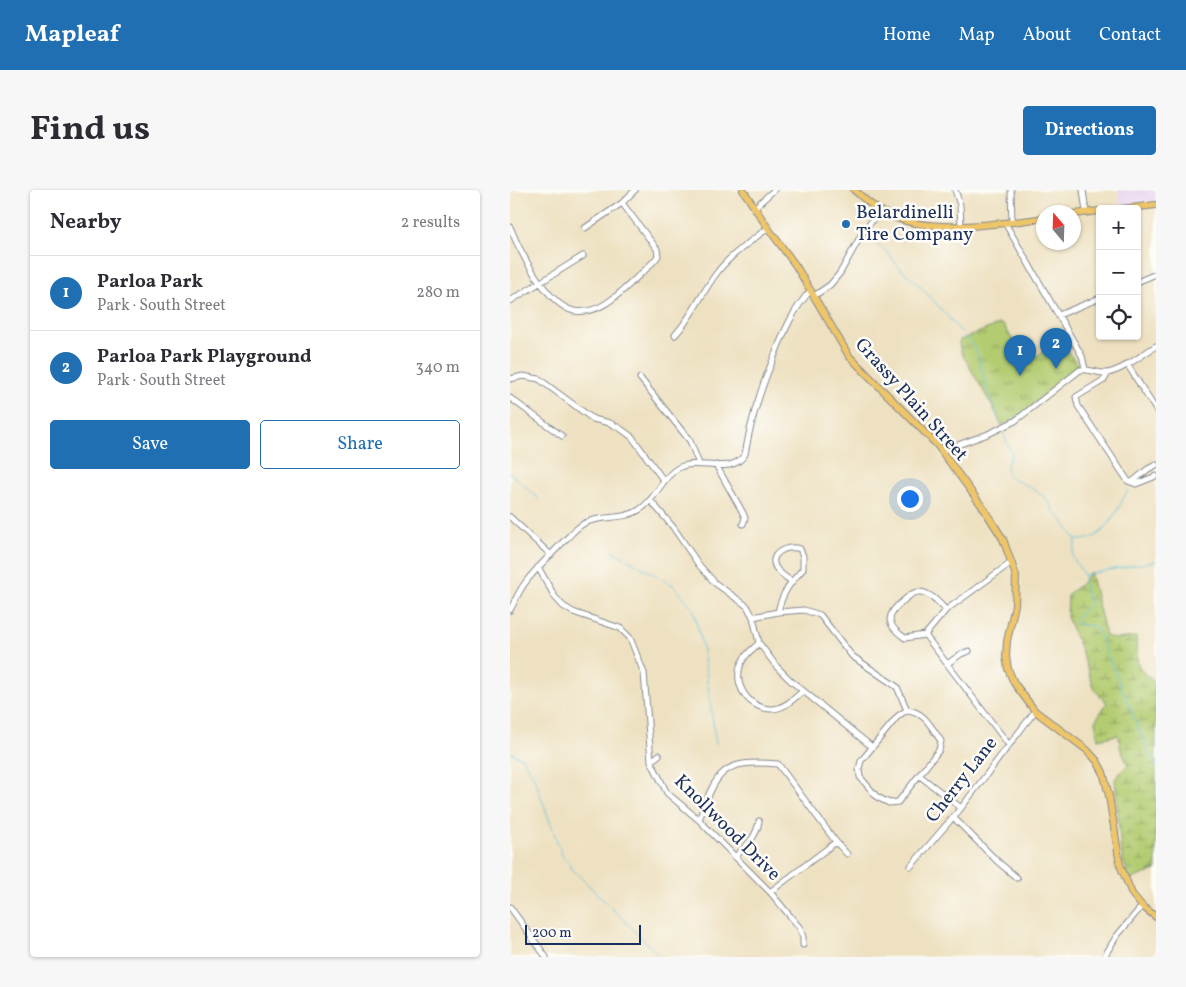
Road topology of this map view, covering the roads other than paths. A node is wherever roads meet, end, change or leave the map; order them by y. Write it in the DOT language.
graph roads {
  1 [pos="634,190"];
  2 [pos="743,190"];
  3 [pos="774,190"];
  4 [pos="854,190"];
  5 [pos="955,190"];
  6 [pos="1011,190"];
  7 [pos="1083,190"];
  8 [pos="622,203"];
  9 [pos="1156,205"];
  10 [pos="1141,207"];
  11 [pos="754,208"];
  12 [pos="880,211"];
  13 [pos="1096,211"];
  14 [pos="1086,212"];
  15 [pos="1081,213"];
  16 [pos="1036,219"];
  17 [pos="1009,222"];
  18 [pos="961,226"];
  19 [pos="510,227"];
  20 [pos="585,228"];
  21 [pos="768,228"];
  22 [pos="582,256"];
  23 [pos="1156,274"];
  24 [pos="1141,280"];
  25 [pos="540,283"];
  26 [pos="813,293"];
  27 [pos="1096,300"];
  28 [pos="510,301"];
  29 [pos="1059,315"];
  30 [pos="675,335"];
  31 [pos="1156,346"];
  32 [pos="1127,364"];
  33 [pos="1085,369"];
  34 [pos="1108,373"];
  35 [pos="640,378"];
  36 [pos="510,379"];
  37 [pos="510,398"];
  38 [pos="1156,410"];
  39 [pos="562,436"];
  40 [pos="941,451"];
  41 [pos="700,464"];
  42 [pos="716,465"];
  43 [pos="1156,465"];
  44 [pos="1156,476"];
  45 [pos="664,481"];
  46 [pos="1132,482"];
  47 [pos="651,501"];
  48 [pos="510,517"];
  49 [pos="743,524"];
  50 [pos="551,555"];
  51 [pos="1012,562"];
  52 [pos="538,567"];
  53 [pos="791,581"];
  54 [pos="510,610"];
  55 [pos="946,610"];
  56 [pos="778,612"];
  57 [pos="753,617"];
  58 [pos="924,635"];
  59 [pos="759,643"];
  60 [pos="969,651"];
  61 [pos="947,664"];
  62 [pos="803,691"];
  63 [pos="907,710"];
  64 [pos="1035,711"];
  65 [pos="1009,745"];
  66 [pos="872,747"];
  67 [pos="659,754"];
  68 [pos="651,761"];
  69 [pos="920,776"];
  70 [pos="961,808"];
  71 [pos="954,817"];
  72 [pos="699,820"];
  73 [pos="759,821"];
  74 [pos="836,842"];
  75 [pos="847,854"];
  76 [pos="735,857"];
  77 [pos="911,866"];
  78 [pos="1018,878"];
  79 [pos="770,892"];
  80 [pos="1142,906"];
  81 [pos="510,907"];
  82 [pos="1156,917"];
  83 [pos="803,945"];
  84 [pos="546,957"];
  85 [pos="1104,957"];
  1 -- 8 [label="street"];
  2 -- 11 [label="main road, Grassy Plain Street"];
  3 -- 11 [label="street"];
  4 -- 12 [label="main road"];
  5 -- 18 [label="street"];
  6 -- 17 [label="street"];
  7 -- 14 [label="street"];
  8 -- 20 [label="street"];
  8 -- 25 [label="street"];
  9 -- 10 [label="main road"];
  11 -- 21 [label="main road, Grassy Plain Street"];
  12 -- 18 [label="main road"];
  12 -- 26 [label="street"];
  13 -- 14 [label="main road"];
  14 -- 15 [label="main road"];
  16 -- 17 [label="main road"];
  17 -- 18 [label="main road"];
  17 -- 29 [label="street"];
  19 -- 25 [label="street"];
  21 -- 26 [label="main road, Grassy Plain Street"];
  21 -- 30 [label="street"];
  22 -- 25 [label="street"];
  23 -- 24 [label="street"];
  25 -- 28 [label="street"];
  26 -- 40 [label="main road, Grassy Plain Street"];
  26 -- 42 [label="street"];
  27 -- 29 [label="street"];
  29 -- 33 [label="street"];
  31 -- 32 [label="street"];
  32 -- 34 [label="street"];
  32 -- 38 [label="street"];
  33 -- 34 [label="street"];
  33 -- 40 [label="street"];
  34 -- 46 [label="street"];
  35 -- 41 [label="street"];
  36 -- 45 [label="street"];
  37 -- 39 [label="street"];
  40 -- 51 [label="main road, Grassy Plain Street"];
  41 -- 42 [label="street"];
  41 -- 45 [label="street"];
  42 -- 49 [label="street"];
  43 -- 46 [label="street"];
  44 -- 46 [label="street"];
  45 -- 47 [label="street"];
  47 -- 50 [label="street"];
  47 -- 57 [label="street"];
  48 -- 50 [label="street"];
  50 -- 52 [label="street"];
  51 -- 55 [label="street"];
  51 -- 64 [label="main road, Grassy Plain Street"];
  52 -- 54 [label="street"];
  52 -- 68 [label="street, Knollwood Drive"];
  53 -- 53 [label="street"];
  53 -- 56 [label="street"];
  55 -- 58 [label="street"];
  55 -- 58 [label="street"];
  56 -- 57 [label="street"];
  56 -- 63 [label="street"];
  57 -- 59 [label="street"];
  58 -- 61 [label="street"];
  59 -- 62 [label="street"];
  59 -- 62 [label="street"];
  60 -- 61 [label="street"];
  61 -- 65 [label="street"];
  62 -- 66 [label="street"];
  63 -- 66 [label="street"];
  63 -- 69 [label="street"];
  64 -- 65 [label="street, Cherry Lane"];
  64 -- 80 [label="main road, Grassy Plain Street"];
  65 -- 70 [label="street, Cherry Lane"];
  66 -- 69 [label="street"];
  67 -- 68 [label="street"];
  68 -- 72 [label="street, Knollwood Drive"];
  69 -- 70 [label="street"];
  70 -- 71 [label="street, Cherry Lane"];
  71 -- 77 [label="street, Cherry Lane"];
  71 -- 78 [label="street"];
  72 -- 74 [label="street"];
  72 -- 76 [label="street, Knollwood Drive"];
  73 -- 76 [label="street"];
  74 -- 75 [label="street"];
  74 -- 79 [label="street"];
  76 -- 79 [label="street, Knollwood Drive"];
  79 -- 83 [label="street, Knollwood Drive"];
  80 -- 82 [label="main road, Grassy Plain Street"];
  80 -- 85 [label="street"];
  81 -- 84 [label="street"];
}
